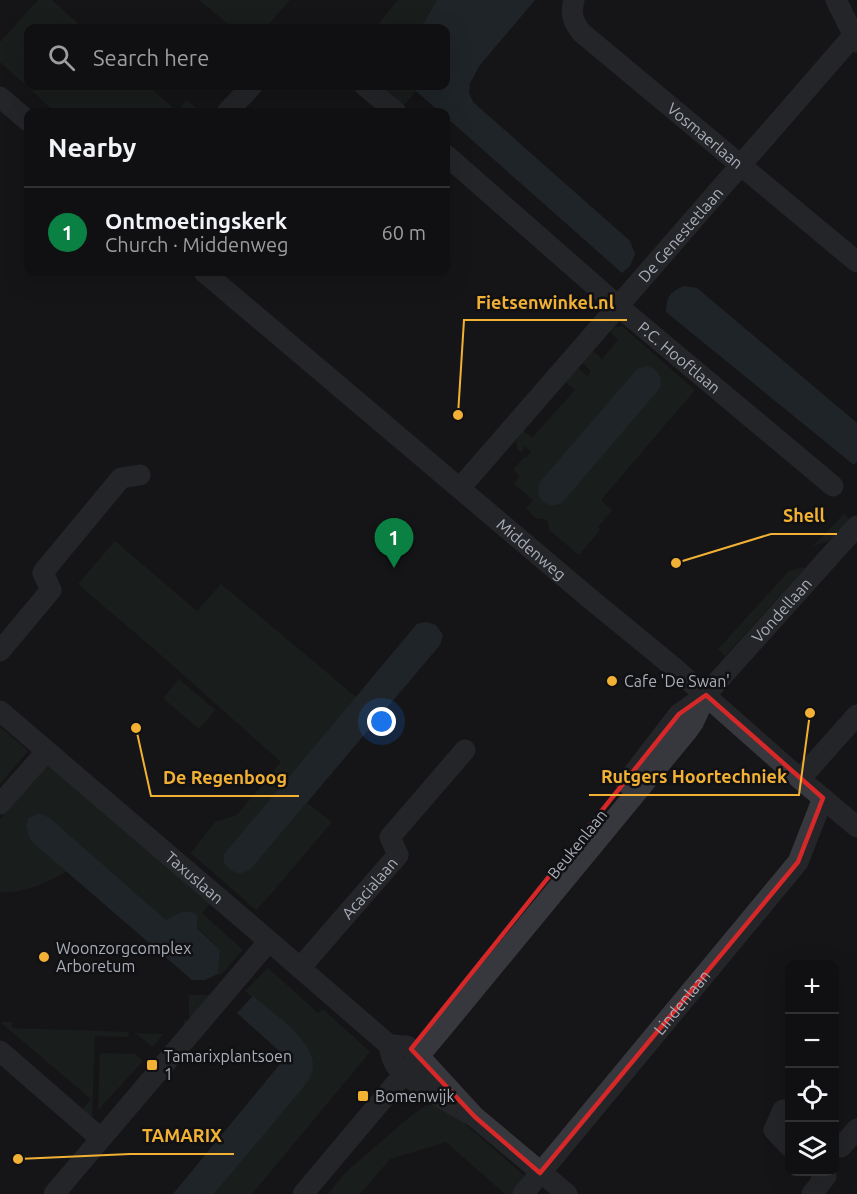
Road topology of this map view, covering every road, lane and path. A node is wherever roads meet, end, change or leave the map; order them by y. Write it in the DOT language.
graph roads {
  1 [pos="574,0"];
  2 [pos="836,0"];
  3 [pos="855,39"];
  4 [pos="248,90"];
  5 [pos="370,90"];
  6 [pos="0,97"];
  7 [pos="231,108"];
  8 [pos="391,108"];
  9 [pos="24,118"];
  10 [pos="450,159"];
  11 [pos="741,165"];
  12 [pos="857,262"];
  13 [pos="209,276"];
  14 [pos="618,306"];
  15 [pos="140,475"];
  16 [pos="833,486"];
  17 [pos="460,488"];
  18 [pos="857,526"];
  19 [pos="0,651"];
  20 [pos="706,695"];
  21 [pos="0,711"];
  22 [pos="857,715"];
  23 [pos="465,750"];
  24 [pos="47,751"];
  25 [pos="800,779"];
  26 [pos="823,798"];
  27 [pos="0,804"];
  28 [pos="857,827"];
  29 [pos="269,941"];
  30 [pos="300,968"];
  31 [pos="388,1045"];
  32 [pos="0,1051"];
  33 [pos="415,1053"];
  34 [pos="401,1070"];
  35 [pos="785,1110"];
  36 [pos="476,1117"];
  37 [pos="857,1129"];
  38 [pos="100,1138"];
  39 [pos="785,1142"];
  40 [pos="839,1151"];
  41 [pos="540,1173"];
  42 [pos="822,1176"];
  43 [pos="54,1194"];
  44 [pos="290,1194"];
  45 [pos="303,1194"];
  46 [pos="523,1194"];
  47 [pos="567,1194"];
  48 [pos="812,1194"];
  1 -- 11 [label="street, Vosmaerlaan"];
  2 -- 3 [label="street"];
  3 -- 11 [label="street, De Genestetlaan"];
  4 -- 7 [label="street"];
  5 -- 8 [label="street"];
  6 -- 9 [label="street"];
  10 -- 14 [label="street, P.C. Hooftlaan"];
  11 -- 12 [label="street, Vosmaerlaan"];
  11 -- 14 [label="street, De Genestetlaan"];
  13 -- 17 [label="street, Middenweg"];
  14 -- 16 [label="street, P.C. Hooftlaan"];
  14 -- 17 [label="street, De Genestetlaan"];
  15 -- 19 [label="street"];
  17 -- 20 [label="street, Middenweg"];
  18 -- 20 [label="street, Vondellaan"];
  20 -- 25 [label="street, Middenweg"];
  20 -- 33 [label="street, Beukenlaan"];
  21 -- 24 [label="street, Taxuslaan"];
  22 -- 25 [label="street"];
  23 -- 30 [label="street, Acacialaan"];
  24 -- 27 [label="street"];
  24 -- 29 [label="street, Taxuslaan"];
  25 -- 26 [label="street, Middenweg"];
  26 -- 28 [label="street, Middenweg"];
  26 -- 41 [label="street, Lindenlaan"];
  29 -- 30 [label="street, Taxuslaan"];
  29 -- 38 [label="street"];
  30 -- 31 [label="street, Taxuslaan"];
  31 -- 33 [label="street"];
  31 -- 34 [label="street, Taxuslaan"];
  32 -- 38 [label="street"];
  33 -- 34 [label="street, Beukenlaan"];
  33 -- 36 [label="street"];
  34 -- 36 [label="street"];
  34 -- 44 [label="street, Beukenlaan"];
  34 -- 45 [label="street, Beukenlaan"];
  35 -- 39 [label="street"];
  36 -- 41 [label="street"];
  37 -- 40 [label="street"];
  38 -- 43 [label="street"];
  41 -- 46 [label="street, Lindenlaan"];
  41 -- 47 [label="street"];
  42 -- 48 [label="street"];
}
